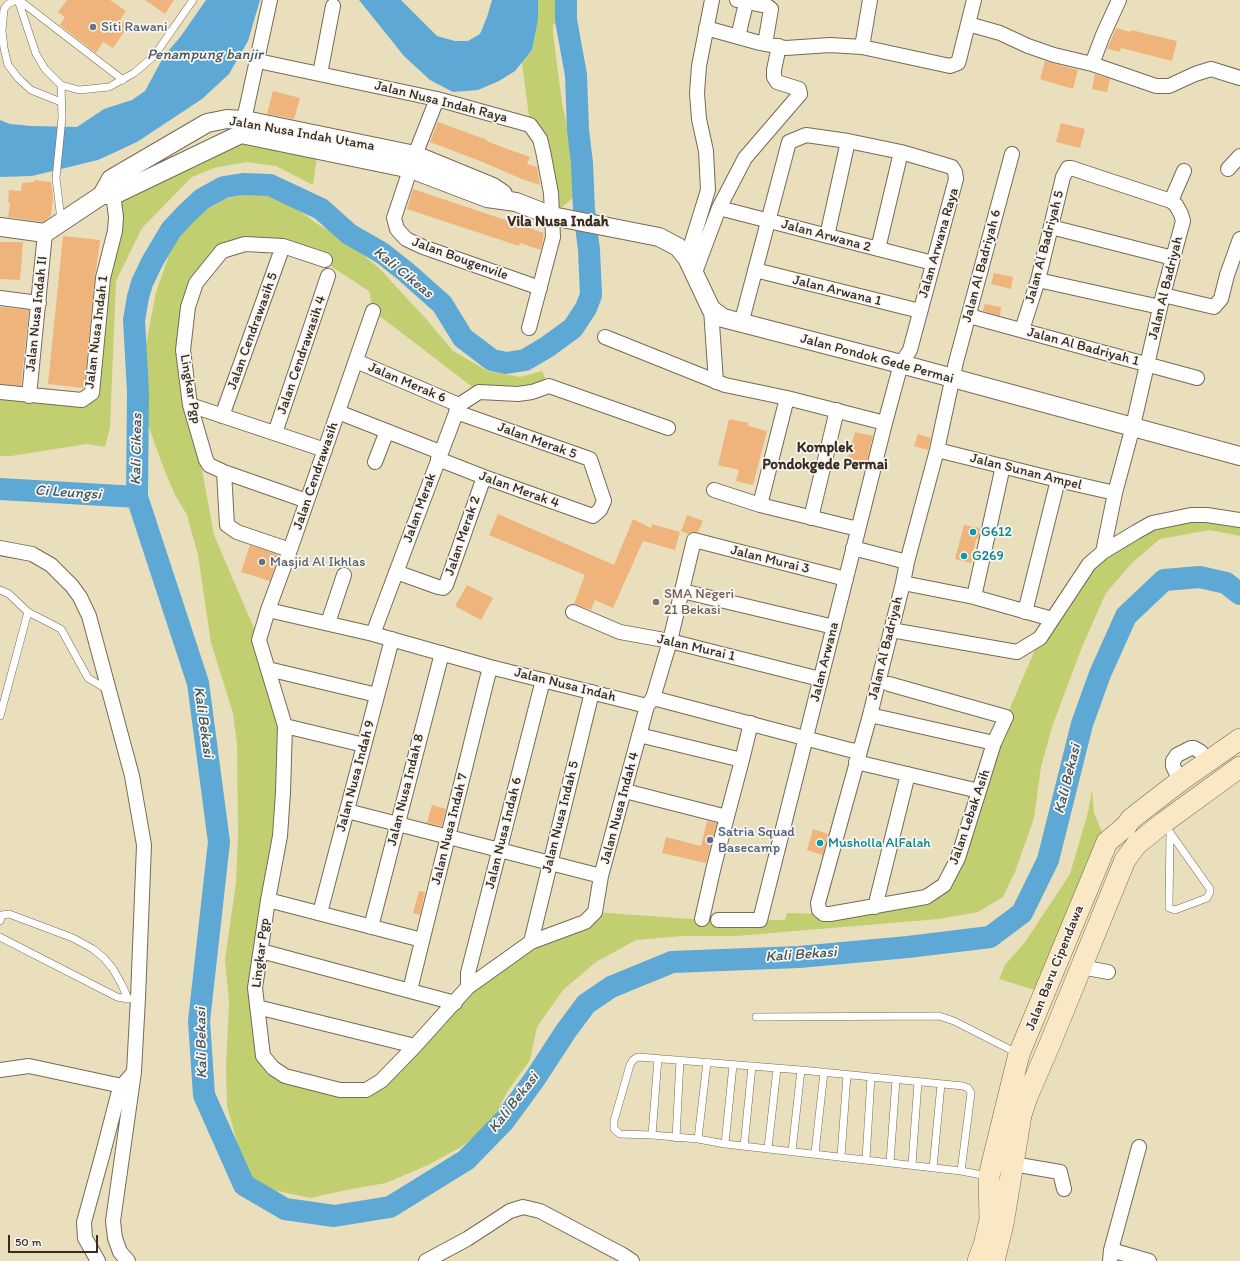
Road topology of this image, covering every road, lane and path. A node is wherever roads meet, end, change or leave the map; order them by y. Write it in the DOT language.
graph roads {
  1 [pos="18,0"];
  2 [pos="193,0"];
  3 [pos="270,0"];
  4 [pos="712,0"];
  5 [pos="870,0"];
  6 [pos="974,0"];
  7 [pos="1118,0"];
  8 [pos="742,2"];
  9 [pos="333,6"];
  10 [pos="968,24"];
  11 [pos="706,28"];
  12 [pos="738,37"];
  13 [pos="772,45"];
  14 [pos="862,47"];
  15 [pos="258,61"];
  16 [pos="1092,64"];
  17 [pos="320,74"];
  18 [pos="1240,78"];
  19 [pos="123,80"];
  20 [pos="61,85"];
  21 [pos="438,99"];
  22 [pos="61,102"];
  23 [pos="243,127"];
  24 [pos="848,141"];
  25 [pos="901,152"];
  26 [pos="1012,154"];
  27 [pos="1240,156"];
  28 [pos="413,162"];
  29 [pos="1228,169"];
  30 [pos="1184,170"];
  31 [pos="109,189"];
  32 [pos="1171,201"];
  33 [pos="719,208"];
  34 [pos="556,217"];
  35 [pos="768,220"];
  36 [pos="61,222"];
  37 [pos="0,227"];
  38 [pos="1051,228"];
  39 [pos="44,233"];
  40 [pos="827,236"];
  41 [pos="1240,239"];
  42 [pos="283,246"];
  43 [pos="878,249"];
  44 [pos="687,258"];
  45 [pos="1173,258"];
  46 [pos="325,260"];
  47 [pos="933,263"];
  48 [pos="755,270"];
  49 [pos="694,275"];
  50 [pos="328,276"];
  51 [pos="1233,277"];
  52 [pos="1038,280"];
  53 [pos="540,288"];
  54 [pos="0,298"];
  55 [pos="1161,301"];
  56 [pos="38,303"];
  57 [pos="711,309"];
  58 [pos="373,311"];
  59 [pos="920,311"];
  60 [pos="969,316"];
  61 [pos="741,324"];
  62 [pos="529,328"];
  63 [pos="1022,330"];
  64 [pos="605,337"];
  65 [pos="356,361"];
  66 [pos="901,364"];
  67 [pos="1147,364"];
  68 [pos="953,378"];
  69 [pos="1197,378"];
  70 [pos="716,382"];
  71 [pos="0,392"];
  72 [pos="30,396"];
  73 [pos="787,398"];
  74 [pos="190,405"];
  75 [pos="457,408"];
  76 [pos="837,410"];
  77 [pos="338,412"];
  78 [pos="222,416"];
  79 [pos="885,423"];
  80 [pos="1133,426"];
  81 [pos="668,428"];
  82 [pos="387,432"];
  83 [pos="275,434"];
  84 [pos="325,450"];
  85 [pos="937,450"];
  86 [pos="439,456"];
  87 [pos="1240,456"];
  88 [pos="375,462"];
  89 [pos="1003,466"];
  90 [pos="224,472"];
  91 [pos="484,477"];
  92 [pos="1058,480"];
  93 [pos="714,490"];
  94 [pos="1115,493"];
  95 [pos="307,501"];
  96 [pos="760,505"];
  97 [pos="600,510"];
  98 [pos="811,518"];
  99 [pos="1240,520"];
  100 [pos="858,529"];
  101 [pos="694,540"];
  102 [pos="0,548"];
  103 [pos="854,548"];
  104 [pos="290,550"];
  105 [pos="1103,552"];
  106 [pos="907,562"];
  107 [pos="396,572"];
  108 [pos="344,575"];
  109 [pos="846,579"];
  110 [pos="903,583"];
  111 [pos="0,590"];
  112 [pos="682,590"];
  113 [pos="974,597"];
  114 [pos="268,610"];
  115 [pos="28,612"];
  116 [pos="573,612"];
  117 [pos="1025,612"];
  118 [pos="1052,619"];
  119 [pos="328,623"];
  120 [pos="834,627"];
  121 [pos="891,630"];
  122 [pos="373,634"];
  123 [pos="392,639"];
  124 [pos="259,640"];
  125 [pos="670,641"];
  126 [pos="442,653"];
  127 [pos="490,667"];
  128 [pos="268,669"];
  129 [pos="820,679"];
  130 [pos="543,680"];
  131 [pos="889,684"];
  132 [pos="108,690"];
  133 [pos="592,692"];
  134 [pos="377,695"];
  135 [pos="650,702"];
  136 [pos="870,715"];
  137 [pos="0,716"];
  138 [pos="751,723"];
  139 [pos="285,726"];
  140 [pos="639,735"];
  141 [pos="806,738"];
  142 [pos="1240,739"];
  143 [pos="994,743"];
  144 [pos="364,745"];
  145 [pos="858,756"];
  146 [pos="742,760"];
  147 [pos="1240,767"];
  148 [pos="908,774"];
  149 [pos="625,791"];
  150 [pos="979,791"];
  151 [pos="347,811"];
  152 [pos="727,817"];
  153 [pos="398,825"];
  154 [pos="1167,829"];
  155 [pos="448,837"];
  156 [pos="500,850"];
  157 [pos="550,863"];
  158 [pos="601,876"];
  159 [pos="268,900"];
  160 [pos="875,907"];
  161 [pos="594,912"];
  162 [pos="320,913"];
  163 [pos="824,914"];
  164 [pos="702,919"];
  165 [pos="718,920"];
  166 [pos="0,921"];
  167 [pos="371,927"];
  168 [pos="0,937"];
  169 [pos="422,940"];
  170 [pos="531,942"];
  171 [pos="261,950"];
  172 [pos="1081,967"];
  173 [pos="1108,972"];
  174 [pos="468,986"];
  175 [pos="410,990"];
  176 [pos="1045,993"];
  177 [pos="133,999"];
  178 [pos="1068,1000"];
  179 [pos="455,1003"];
  180 [pos="257,1007"];
  181 [pos="756,1017"];
  182 [pos="415,1046"];
  183 [pos="1019,1054"];
  184 [pos="658,1058"];
  185 [pos="680,1060"];
  186 [pos="707,1062"];
  187 [pos="733,1065"];
  188 [pos="752,1066"];
  189 [pos="776,1069"];
  190 [pos="0,1070"];
  191 [pos="801,1070"];
  192 [pos="134,1072"];
  193 [pos="824,1072"];
  194 [pos="847,1075"];
  195 [pos="871,1077"];
  196 [pos="896,1080"];
  197 [pos="918,1082"];
  198 [pos="941,1084"];
  199 [pos="122,1086"];
  200 [pos="652,1135"];
  201 [pos="676,1138"];
  202 [pos="698,1139"];
  203 [pos="725,1144"];
  204 [pos="744,1146"];
  205 [pos="1139,1147"];
  206 [pos="768,1148"];
  207 [pos="792,1151"];
  208 [pos="815,1153"];
  209 [pos="841,1156"];
  210 [pos="866,1159"];
  211 [pos="890,1162"];
  212 [pos="912,1164"];
  213 [pos="1013,1164"];
  214 [pos="933,1168"];
  215 [pos="961,1170"];
  216 [pos="989,1176"];
  217 [pos="1064,1189"];
  218 [pos="1111,1255"];
  219 [pos="98,1261"];
  220 [pos="128,1261"];
  221 [pos="426,1261"];
  222 [pos="632,1261"];
  223 [pos="978,1261"];
  224 [pos="994,1261"];
  225 [pos="1149,1261"];
  1 -- 19 [label="lane"];
  1 -- 20 [label="lane"];
  1 -- 22 [label="lane"];
  2 -- 19 [label="lane"];
  3 -- 15 [label="street"];
  4 -- 11 [label="street"];
  5 -- 14 [label="street"];
  6 -- 10 [label="street"];
  7 -- 16 [label="street"];
  8 -- 12 [label="street"];
  8 -- 13 [label="street"];
  9 -- 17 [label="street"];
  10 -- 14 [label="street"];
  10 -- 16 [label="street"];
  11 -- 12 [label="street"];
  11 -- 44 [label="street"];
  12 -- 13 [label="street"];
  13 -- 14 [label="street"];
  13 -- 33 [label="street"];
  15 -- 17 [label="street, Jalan Nusa Indah Raya"];
  15 -- 23 [label="street"];
  16 -- 18 [label="street"];
  17 -- 21 [label="street, Jalan Nusa Indah Raya"];
  19 -- 20 [label="lane"];
  20 -- 22 [label="lane"];
  21 -- 28 [label="street, Jalan Bougenvile"];
  21 -- 34 [label="street, Jalan Nusa Indah Raya"];
  22 -- 36 [label="lane"];
  23 -- 28 [label="street, Jalan Nusa Indah Utama"];
  23 -- 31 [label="street, Jalan Nusa Indah Utama"];
  23 -- 31 [label="street, Jalan Nusa Indah Utama"];
  24 -- 25 [label="street, Jalan Arwana Raya"];
  24 -- 35 [label="street, Jalan Arwana Raya"];
  24 -- 40 [label="street"];
  25 -- 43 [label="street"];
  25 -- 47 [label="street, Jalan Arwana Raya"];
  26 -- 60 [label="street, Jalan Al Badriyah 6"];
  27 -- 29 [label="street"];
  28 -- 34 [label="street, Jalan Nusa Indah Utama"];
  28 -- 53 [label="street, Jalan Bougenvile"];
  30 -- 32 [label="street"];
  31 -- 36 [label="street, Jalan Nusa Indah Utama"];
  31 -- 72 [label="street, Jalan Nusa Indah 1"];
  32 -- 38 [label="street, Jalan Al Badriyah 5"];
  32 -- 45 [label="street, Jalan Al Badriyah"];
  33 -- 35 [label="street, Jalan Arwana 2"];
  33 -- 49 [label="street"];
  34 -- 44 [label="street"];
  34 -- 53 [label="street"];
  35 -- 40 [label="street, Jalan Arwana 2"];
  35 -- 48 [label="street"];
  36 -- 39 [label="street, Jalan Nusa Indah Utama"];
  37 -- 39 [label="street"];
  38 -- 45 [label="street"];
  38 -- 52 [label="street, Jalan Al Badriyah 5"];
  39 -- 56 [label="street, Jalan Nusa Indah II"];
  40 -- 43 [label="street, Jalan Arwana 2"];
  41 -- 51 [label="street"];
  42 -- 46 [label="street, Lingkar Pgp"];
  42 -- 74 [label="street, Lingkar Pgp"];
  42 -- 78 [label="street, Jalan Cendrawasih 5"];
  43 -- 47 [label="street, Jalan Arwana 2"];
  44 -- 49 [label="street"];
  45 -- 55 [label="street, Jalan Al Badriyah"];
  47 -- 59 [label="street, Jalan Arwana Raya"];
  48 -- 59 [label="street, Jalan Arwana 1"];
  48 -- 61 [label="street"];
  49 -- 57 [label="street"];
  50 -- 83 [label="street, Jalan Cendrawasih 4"];
  51 -- 55 [label="street"];
  52 -- 55 [label="street"];
  52 -- 63 [label="street, Jalan Al Badriyah 5"];
  53 -- 62 [label="street"];
  54 -- 56 [label="street"];
  55 -- 67 [label="street, Jalan Al Badriyah"];
  56 -- 72 [label="street, Jalan Nusa Indah II"];
  57 -- 61 [label="street, Jalan Pondok Gede Permai"];
  57 -- 70 [label="street"];
  58 -- 65 [label="street, Jalan Cendrawasih"];
  59 -- 66 [label="street, Jalan Arwana Raya"];
  60 -- 63 [label="street, Jalan Al Badriyah 1"];
  60 -- 68 [label="street, Jalan Al Badriyah 6"];
  61 -- 66 [label="street, Jalan Pondok Gede Permai"];
  63 -- 67 [label="street, Jalan Al Badriyah 1"];
  64 -- 70 [label="street"];
  65 -- 75 [label="street, Jalan Merak 6"];
  65 -- 77 [label="street, Jalan Cendrawasih"];
  66 -- 68 [label="street, Jalan Pondok Gede Permai"];
  66 -- 79 [label="street, Jalan Arwana"];
  67 -- 69 [label="street, Jalan Al Badriyah 1"];
  67 -- 80 [label="street, Jalan Al Badriyah"];
  68 -- 80 [label="street, Jalan Pondok Gede Permai"];
  68 -- 85 [label="street, Jalan Al Badriyah"];
  70 -- 73 [label="street"];
  71 -- 72 [label="street, Jalan Nusa Indah 1"];
  73 -- 76 [label="street"];
  73 -- 96 [label="street"];
  74 -- 78 [label="street"];
  74 -- 90 [label="street, Lingkar Pgp"];
  75 -- 81 [label="street"];
  75 -- 86 [label="street, Jalan Merak"];
  75 -- 97 [label="street, Jalan Merak 5"];
  76 -- 79 [label="street"];
  76 -- 98 [label="street"];
  77 -- 82 [label="street, Jalan Merak 4"];
  77 -- 84 [label="street, Jalan Cendrawasih"];
  78 -- 83 [label="street"];
  79 -- 100 [label="street, Jalan Arwana"];
  80 -- 87 [label="street, Jalan Pondok Gede Permai"];
  80 -- 94 [label="street, Jalan Al Badriyah"];
  82 -- 86 [label="street, Jalan Merak 4"];
  82 -- 88 [label="street"];
  83 -- 84 [label="street"];
  84 -- 95 [label="street, Jalan Cendrawasih"];
  85 -- 89 [label="street, Jalan Sunan Ampel"];
  85 -- 106 [label="street, Jalan Al Badriyah"];
  86 -- 91 [label="street, Jalan Merak 4"];
  86 -- 107 [label="street, Jalan Merak"];
  89 -- 92 [label="street, Jalan Sunan Ampel"];
  89 -- 113 [label="street"];
  90 -- 95 [label="street, Lingkar Pgp"];
  90 -- 104 [label="street"];
  91 -- 97 [label="street, Jalan Merak 4"];
  91 -- 107 [label="street, Jalan Merak 2"];
  92 -- 94 [label="street, Jalan Sunan Ampel"];
  92 -- 117 [label="street"];
  93 -- 96 [label="street"];
  94 -- 105 [label="street, Jalan Al Badriyah"];
  95 -- 104 [label="street, Jalan Cendrawasih"];
  96 -- 98 [label="street"];
  98 -- 100 [label="street"];
  99 -- 105 [label="street"];
  100 -- 103 [label="street, Jalan Arwana"];
  101 -- 109 [label="street, Jalan Murai 3"];
  101 -- 112 [label="street, Jalan Nusa Indah 4"];
  102 -- 132 [label="street"];
  103 -- 106 [label="street"];
  103 -- 109 [label="street, Jalan Arwana"];
  104 -- 114 [label="street, Jalan Cendrawasih"];
  105 -- 118 [label="street"];
  106 -- 110 [label="street, Jalan Al Badriyah"];
  107 -- 122 [label="street, Jalan Merak"];
  108 -- 119 [label="street"];
  109 -- 120 [label="street, Jalan Arwana"];
  110 -- 113 [label="street"];
  110 -- 121 [label="street, Jalan Al Badriyah"];
  111 -- 115 [label="lane"];
  112 -- 120 [label="street"];
  112 -- 125 [label="street, Jalan Nusa Indah 4"];
  113 -- 117 [label="street"];
  114 -- 119 [label="street, Jalan Nusa Indah"];
  114 -- 124 [label="street, Jalan Cendrawasih"];
  115 -- 132 [label="lane"];
  115 -- 137 [label="lane"];
  116 -- 125 [label="street, Jalan Murai 1"];
  117 -- 118 [label="street"];
  118 -- 121 [label="street"];
  119 -- 122 [label="street, Jalan Nusa Indah"];
  120 -- 129 [label="street, Jalan Arwana"];
  121 -- 136 [label="street, Jalan Al Badriyah"];
  122 -- 123 [label="street, Jalan Nusa Indah"];
  123 -- 126 [label="street, Jalan Nusa Indah"];
  123 -- 134 [label="street, Jalan Nusa Indah 9"];
  124 -- 128 [label="street, Lingkar Pgp"];
  125 -- 129 [label="street, Jalan Murai 1"];
  125 -- 135 [label="street, Jalan Nusa Indah 4"];
  126 -- 127 [label="street, Jalan Nusa Indah"];
  126 -- 153 [label="street, Jalan Nusa Indah 8"];
  127 -- 130 [label="street, Jalan Nusa Indah"];
  127 -- 155 [label="street, Jalan Nusa Indah 7"];
  128 -- 134 [label="street"];
  128 -- 139 [label="street, Lingkar Pgp"];
  129 -- 141 [label="street, Jalan Arwana"];
  130 -- 133 [label="street, Jalan Nusa Indah"];
  130 -- 156 [label="street, Jalan Nusa Indah 6"];
  131 -- 143 [label="street, Jalan Lebak Asih"];
  132 -- 177 [label="street"];
  133 -- 135 [label="street, Jalan Nusa Indah"];
  133 -- 157 [label="street, Jalan Nusa Indah 5"];
  134 -- 144 [label="street, Jalan Nusa Indah 9"];
  135 -- 138 [label="street, Jalan Nusa Indah"];
  135 -- 140 [label="street, Jalan Nusa Indah 4"];
  136 -- 143 [label="street"];
  136 -- 145 [label="street, Jalan Al Badriyah"];
  138 -- 141 [label="street, Jalan Nusa Indah"];
  138 -- 146 [label="street"];
  139 -- 144 [label="street"];
  139 -- 159 [label="street, Lingkar Pgp"];
  140 -- 146 [label="street"];
  140 -- 149 [label="street, Jalan Nusa Indah 4"];
  141 -- 145 [label="street, Jalan Nusa Indah"];
  141 -- 165 [label="street, Jalan Arwana"];
  142 -- 176 [label="main road, Jalan Baru Cipendawa"];
  143 -- 150 [label="street, Jalan Lebak Asih"];
  144 -- 151 [label="street, Jalan Nusa Indah 9"];
  145 -- 148 [label="street, Jalan Nusa Indah"];
  145 -- 163 [label="street, Jalan Al Badriyah"];
  146 -- 152 [label="street"];
  147 -- 154 [label="main road, Jalan Baru Cipendawa"];
  148 -- 150 [label="street, Jalan Nusa Indah"];
  148 -- 160 [label="street"];
  149 -- 152 [label="street"];
  149 -- 158 [label="street, Jalan Nusa Indah 4"];
  150 -- 160 [label="street, Jalan Lebak Asih"];
  151 -- 153 [label="street"];
  151 -- 162 [label="street, Jalan Nusa Indah 9"];
  152 -- 164 [label="street"];
  153 -- 155 [label="street"];
  153 -- 167 [label="street, Jalan Nusa Indah 8"];
  154 -- 154 [label="lane"];
  154 -- 172 [label="main road, Jalan Baru Cipendawa"];
  155 -- 156 [label="street"];
  155 -- 169 [label="street, Jalan Nusa Indah 7"];
  156 -- 157 [label="street"];
  156 -- 174 [label="street, Jalan Nusa Indah 6"];
  157 -- 158 [label="street"];
  157 -- 170 [label="street, Jalan Nusa Indah 5"];
  158 -- 161 [label="street, Jalan Nusa Indah 4"];
  159 -- 162 [label="street"];
  159 -- 171 [label="street, Lingkar Pgp"];
  160 -- 163 [label="street, Jalan Lebak Asih"];
  161 -- 170 [label="street, Lingkar Pgp"];
  162 -- 167 [label="street"];
  166 -- 177 [label="lane"];
  167 -- 169 [label="street"];
  168 -- 177 [label="lane"];
  169 -- 175 [label="street, Jalan Nusa Indah 7"];
  170 -- 174 [label="street, Lingkar Pgp"];
  171 -- 175 [label="street"];
  171 -- 180 [label="street, Lingkar Pgp"];
  172 -- 173 [label="street"];
  172 -- 178 [label="main road, Jalan Baru Cipendawa"];
  174 -- 179 [label="street, Lingkar Pgp"];
  175 -- 179 [label="street"];
  176 -- 178 [label="main road"];
  176 -- 183 [label="main road, Jalan Baru Cipendawa"];
  177 -- 192 [label="street"];
  178 -- 213 [label="main road, Jalan Baru Cipendawa"];
  179 -- 182 [label="street, Lingkar Pgp"];
  180 -- 182 [label="street"];
  180 -- 182 [label="street, Lingkar Pgp"];
  181 -- 183 [label="lane"];
  183 -- 216 [label="main road, Jalan Baru Cipendawa"];
  184 -- 185 [label="lane"];
  184 -- 200 [label="lane"];
  184 -- 200 [label="lane"];
  185 -- 186 [label="lane"];
  185 -- 201 [label="lane"];
  186 -- 187 [label="lane"];
  186 -- 202 [label="lane"];
  187 -- 188 [label="lane"];
  187 -- 203 [label="lane"];
  188 -- 189 [label="lane"];
  188 -- 204 [label="lane"];
  189 -- 191 [label="lane"];
  189 -- 206 [label="lane"];
  190 -- 199 [label="street"];
  191 -- 193 [label="lane"];
  191 -- 207 [label="lane"];
  192 -- 199 [label="street"];
  192 -- 220 [label="street"];
  193 -- 194 [label="lane"];
  193 -- 208 [label="lane"];
  194 -- 195 [label="lane"];
  194 -- 209 [label="lane"];
  195 -- 196 [label="lane"];
  195 -- 210 [label="lane"];
  196 -- 197 [label="lane"];
  196 -- 211 [label="lane"];
  197 -- 198 [label="lane"];
  197 -- 212 [label="lane"];
  198 -- 214 [label="lane"];
  198 -- 215 [label="lane"];
  199 -- 219 [label="street"];
  200 -- 201 [label="lane"];
  201 -- 202 [label="lane"];
  202 -- 203 [label="lane"];
  203 -- 204 [label="lane"];
  204 -- 206 [label="lane"];
  205 -- 218 [label="street"];
  206 -- 207 [label="lane"];
  207 -- 208 [label="lane"];
  208 -- 209 [label="lane"];
  209 -- 210 [label="lane"];
  210 -- 211 [label="lane"];
  211 -- 212 [label="lane"];
  212 -- 214 [label="lane"];
  213 -- 217 [label="street"];
  213 -- 224 [label="main road, Jalan Baru Cipendawa"];
  214 -- 215 [label="lane"];
  215 -- 216 [label="lane"];
  216 -- 223 [label="main road, Jalan Baru Cipendawa"];
  218 -- 225 [label="street"];
  221 -- 222 [label="street"];
}
